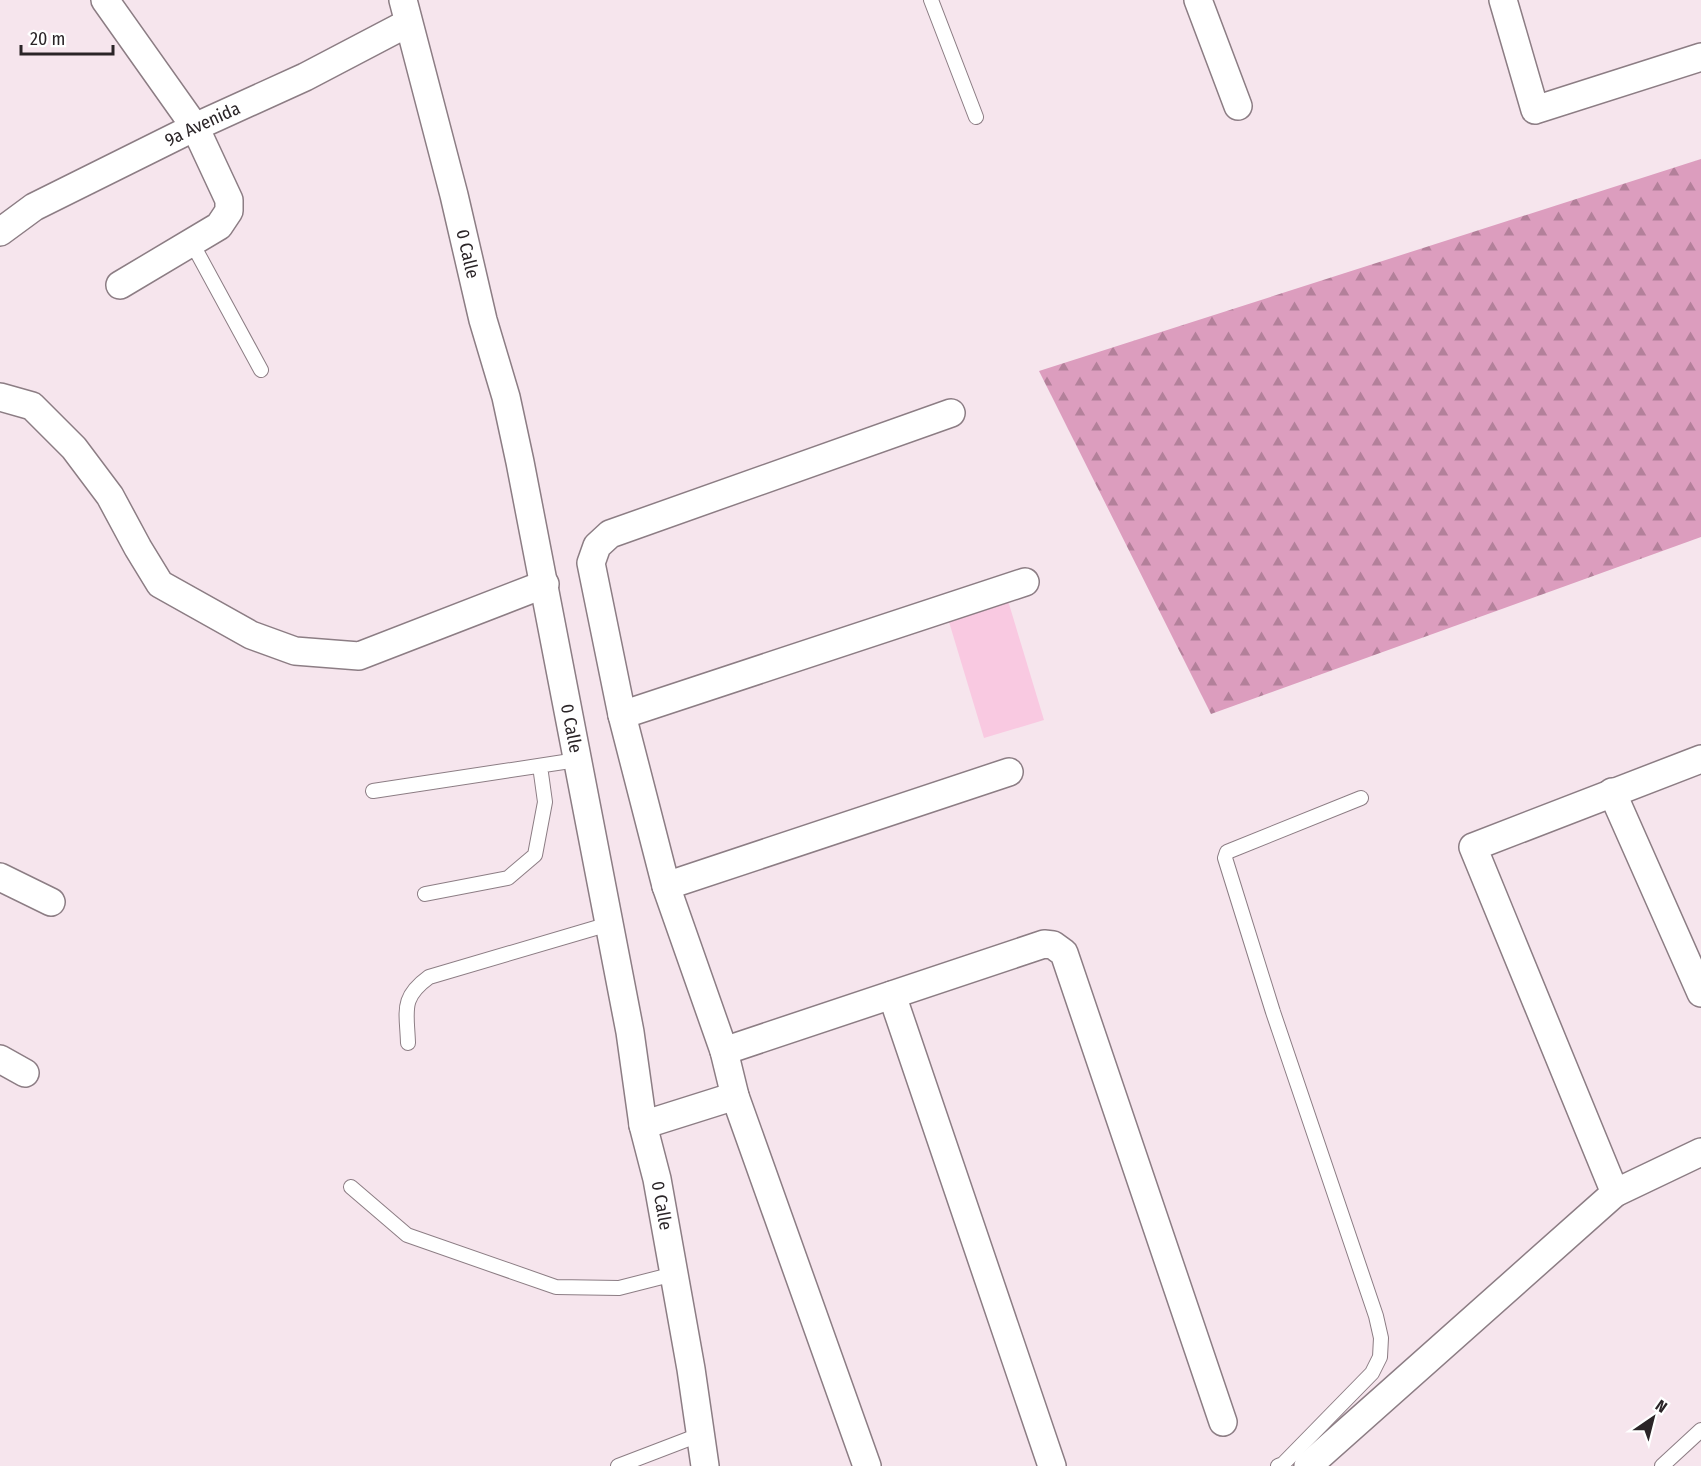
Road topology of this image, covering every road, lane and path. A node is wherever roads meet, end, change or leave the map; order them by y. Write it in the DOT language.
graph roads {
  1 [pos="105,0"];
  2 [pos="931,0"];
  3 [pos="1198,0"];
  4 [pos="1503,0"];
  5 [pos="405,12"];
  6 [pos="1701,57"];
  7 [pos="1238,106"];
  8 [pos="976,117"];
  9 [pos="195,127"];
  10 [pos="0,232"];
  11 [pos="192,243"];
  12 [pos="120,285"];
  13 [pos="261,370"];
  14 [pos="0,397"];
  15 [pos="951,413"];
  16 [pos="1025,582"];
  17 [pos="545,584"];
  18 [pos="622,715"];
  19 [pos="1701,759"];
  20 [pos="577,760"];
  21 [pos="540,766"];
  22 [pos="1009,772"];
  23 [pos="373,791"];
  24 [pos="1612,792"];
  25 [pos="1361,798"];
  26 [pos="0,877"];
  27 [pos="666,885"];
  28 [pos="425,894"];
  29 [pos="51,902"];
  30 [pos="609,924"];
  31 [pos="1701,993"];
  32 [pos="892,995"];
  33 [pos="408,1043"];
  34 [pos="724,1051"];
  35 [pos="0,1059"];
  36 [pos="25,1073"];
  37 [pos="735,1096"];
  38 [pos="643,1125"];
  39 [pos="1701,1152"];
  40 [pos="351,1187"];
  41 [pos="1615,1193"];
  42 [pos="674,1274"];
  43 [pos="1223,1422"];
  44 [pos="1701,1430"];
  45 [pos="699,1435"];
  46 [pos="618,1466"];
  47 [pos="705,1466"];
  48 [pos="867,1466"];
  49 [pos="1052,1466"];
  50 [pos="1278,1466"];
  51 [pos="1308,1466"];
  52 [pos="1662,1466"];
  1 -- 9 [label="street"];
  2 -- 8 [label="lane"];
  3 -- 7 [label="street"];
  4 -- 6 [label="street"];
  5 -- 9 [label="street, 9a Avenida"];
  5 -- 17 [label="street, 0 Calle"];
  9 -- 10 [label="street, 9a Avenida"];
  9 -- 11 [label="street"];
  11 -- 12 [label="street"];
  11 -- 13 [label="lane"];
  14 -- 17 [label="street"];
  15 -- 18 [label="street"];
  16 -- 18 [label="street"];
  17 -- 20 [label="street, 0 Calle"];
  18 -- 27 [label="street"];
  19 -- 24 [label="street"];
  20 -- 21 [label="lane"];
  20 -- 30 [label="street, 0 Calle"];
  21 -- 23 [label="lane"];
  21 -- 28 [label="lane"];
  22 -- 27 [label="street"];
  24 -- 31 [label="street"];
  24 -- 41 [label="street"];
  25 -- 50 [label="lane"];
  26 -- 29 [label="street"];
  27 -- 34 [label="street"];
  30 -- 33 [label="lane"];
  30 -- 38 [label="street, 0 Calle"];
  32 -- 34 [label="street"];
  32 -- 43 [label="street"];
  32 -- 49 [label="street"];
  34 -- 37 [label="street"];
  35 -- 36 [label="street"];
  37 -- 38 [label="street"];
  37 -- 48 [label="street"];
  38 -- 42 [label="street, 0 Calle"];
  39 -- 41 [label="street"];
  40 -- 42 [label="lane"];
  41 -- 51 [label="street"];
  42 -- 45 [label="street, 0 Calle"];
  44 -- 52 [label="lane"];
  45 -- 46 [label="lane"];
  45 -- 47 [label="street, 0 Calle"];
}
